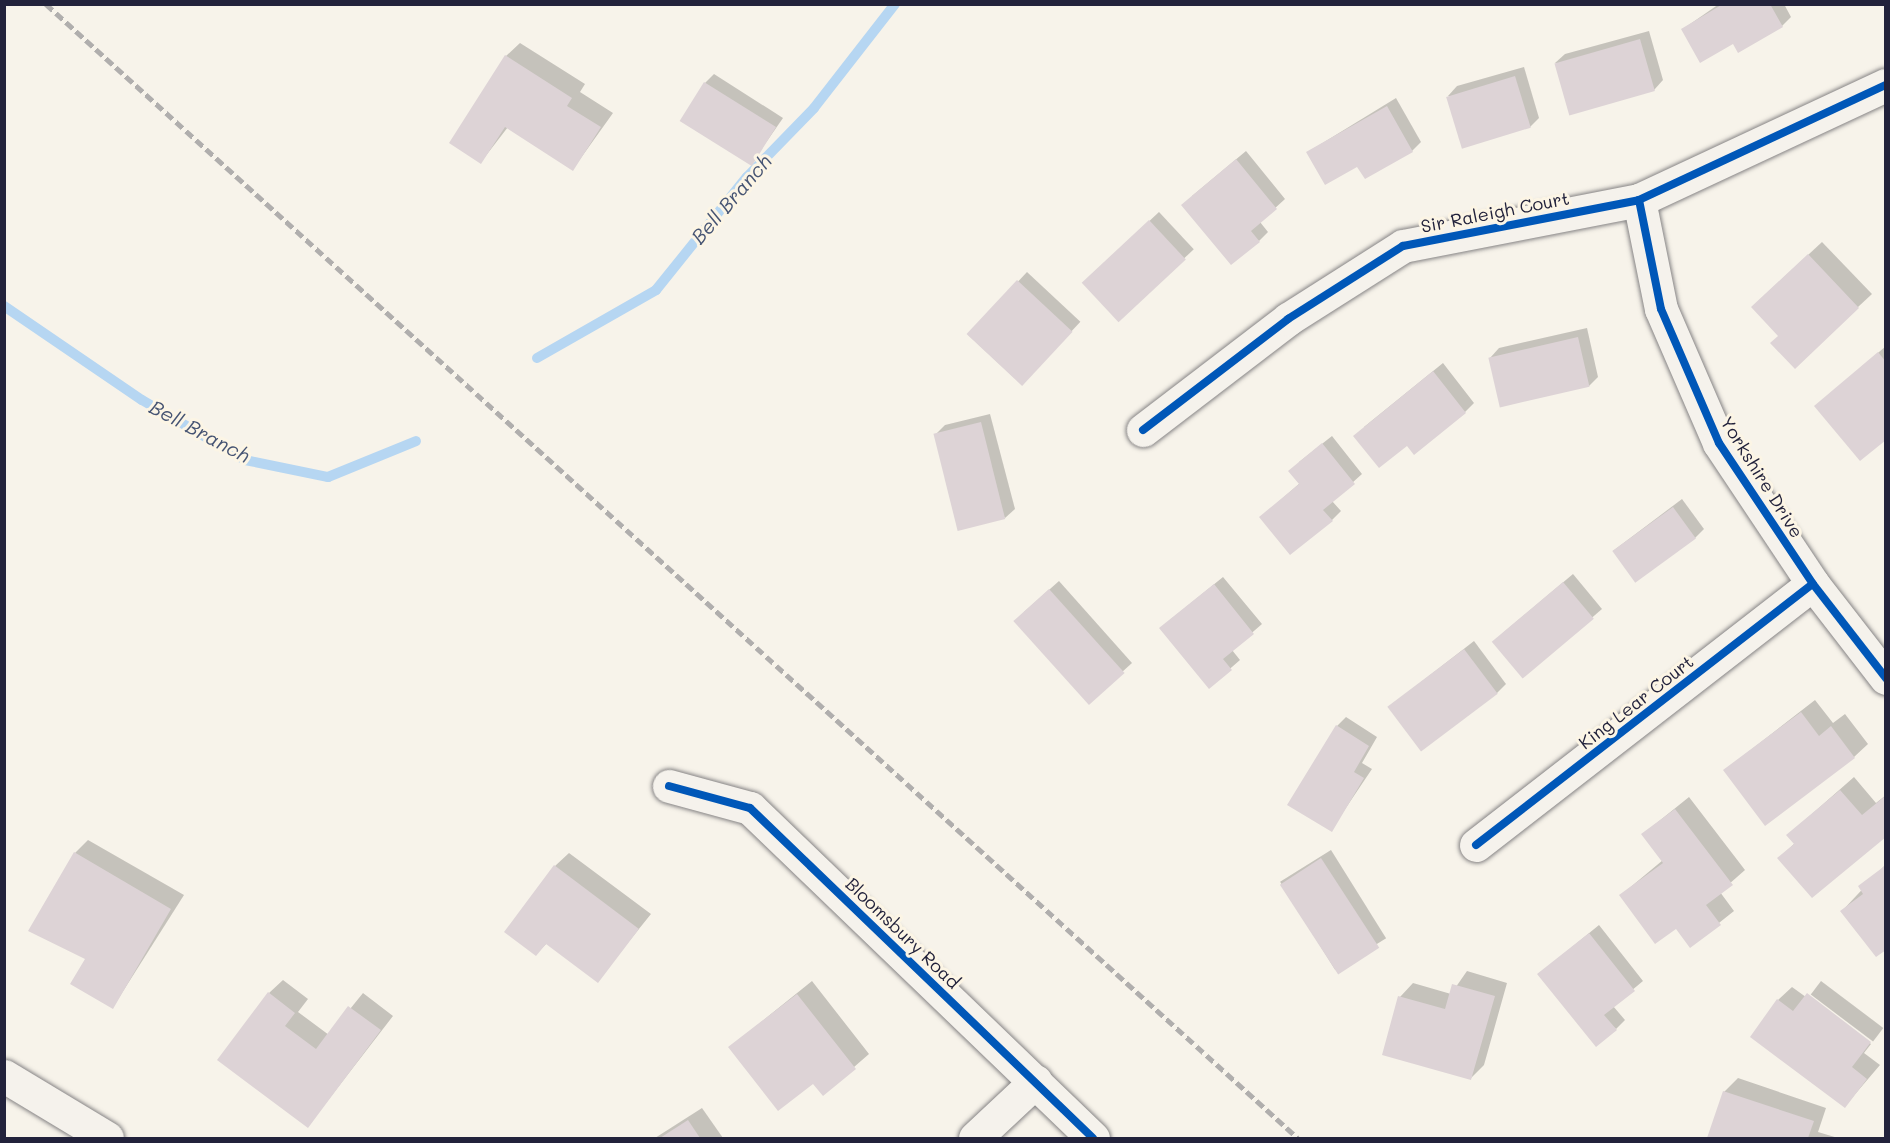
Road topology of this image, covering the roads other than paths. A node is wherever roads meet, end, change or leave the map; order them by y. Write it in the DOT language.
graph roads {
  1 [pos="1886,85"];
  2 [pos="1639,200"];
  3 [pos="1143,430"];
  4 [pos="1813,584"];
  5 [pos="1886,678"];
  6 [pos="669,786"];
  7 [pos="1476,845"];
  8 [pos="4,1076"];
  9 [pos="1036,1081"];
  10 [pos="107,1138"];
  11 [pos="975,1138"];
  12 [pos="1094,1138"];
  1 -- 2 [label="street, Sir Raleigh Court"];
  2 -- 3 [label="street, Sir Raleigh Court"];
  2 -- 4 [label="street, Yorkshire Drive"];
  4 -- 5 [label="street, Yorkshire Drive"];
  4 -- 7 [label="street, King Lear Court"];
  6 -- 9 [label="street, Bloomsbury Road"];
  8 -- 10 [label="street"];
  9 -- 11 [label="street"];
  9 -- 12 [label="street, Bloomsbury Road"];
}
